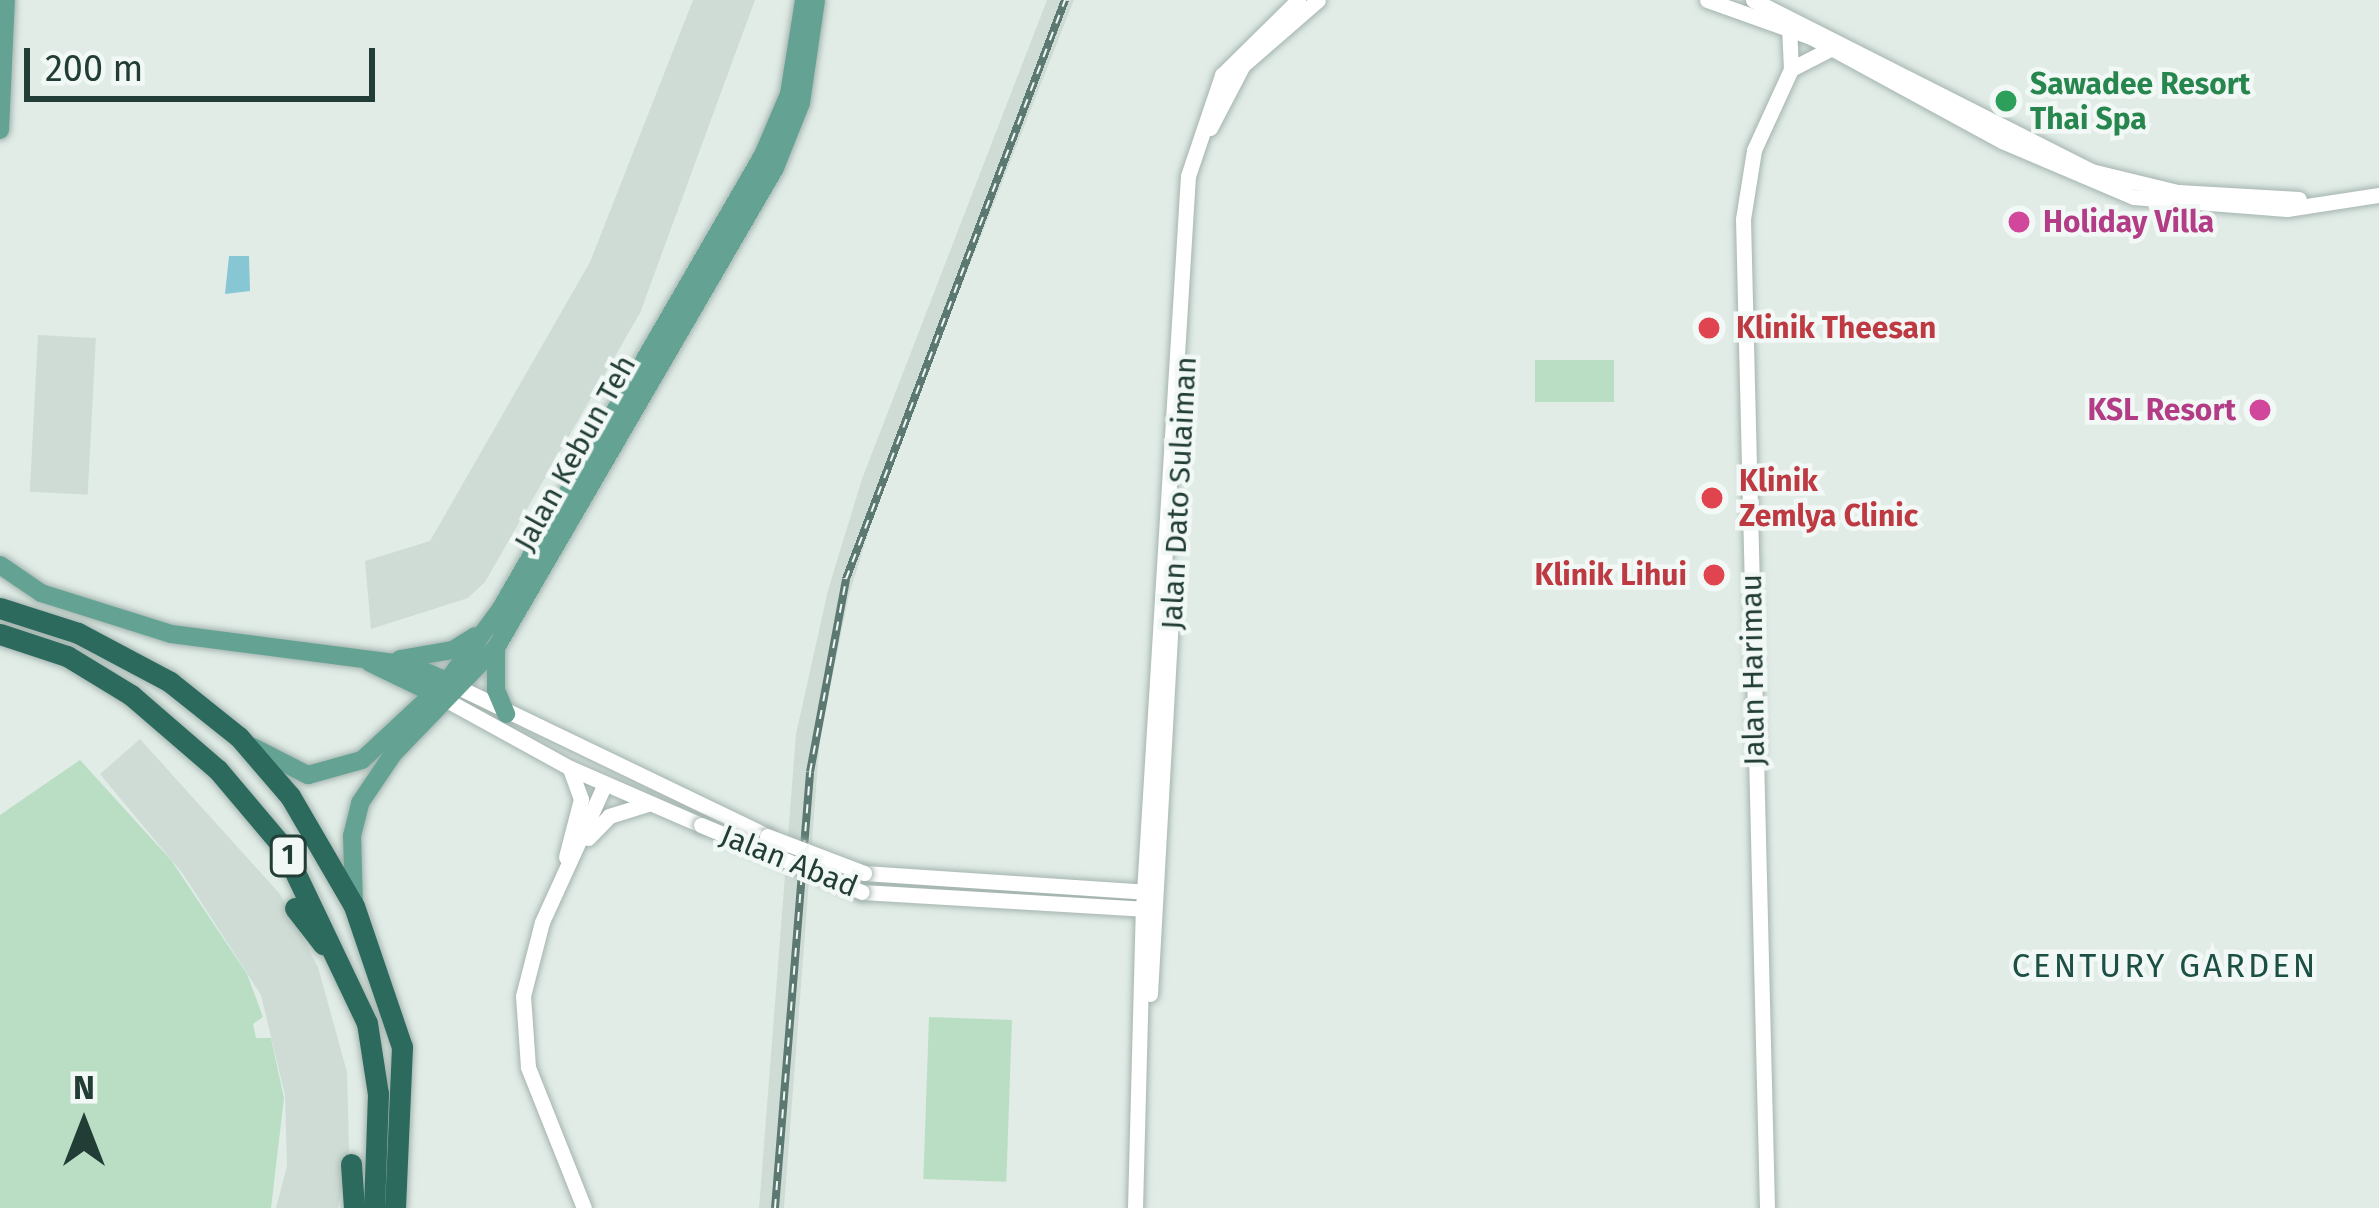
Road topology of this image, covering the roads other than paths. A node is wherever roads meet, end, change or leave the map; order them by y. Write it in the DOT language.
graph roads {
  1 [pos="6,0"];
  2 [pos="804,0"];
  3 [pos="817,0"];
  4 [pos="1298,0"];
  5 [pos="1318,0"];
  6 [pos="1707,0"];
  7 [pos="1753,0"];
  8 [pos="1789,26"];
  9 [pos="1832,48"];
  10 [pos="1791,69"];
  11 [pos="0,130"];
  12 [pos="2379,186"];
  13 [pos="2379,195"];
  14 [pos="0,565"];
  15 [pos="0,608"];
  16 [pos="492,621"];
  17 [pos="0,634"];
  18 [pos="496,646"];
  19 [pos="382,666"];
  20 [pos="449,691"];
  21 [pos="506,714"];
  22 [pos="398,729"];
  23 [pos="239,737"];
  24 [pos="570,768"];
  25 [pos="605,784"];
  26 [pos="652,795"];
  27 [pos="564,872"];
  28 [pos="1151,901"];
  29 [pos="354,906"];
  30 [pos="295,908"];
  31 [pos="367,1023"];
  32 [pos="351,1164"];
  33 [pos="354,1208"];
  34 [pos="374,1208"];
  35 [pos="395,1208"];
  36 [pos="584,1208"];
  37 [pos="1135,1208"];
  38 [pos="1767,1208"];
  1 -- 11 [label="main road"];
  2 -- 16 [label="main road, Jalan Kebun Teh"];
  3 -- 18 [label="main road, Jalan Kebun Teh"];
  4 -- 28 [label="street, Jalan Dato Sulaiman"];
  5 -- 28 [label="street, Jalan Dato Sulaiman"];
  6 -- 8 [label="street"];
  7 -- 12 [label="street"];
  8 -- 9 [label="street"];
  8 -- 10 [label="street, Jalan Harimau"];
  9 -- 10 [label="street"];
  9 -- 13 [label="street"];
  10 -- 38 [label="street, Jalan Harimau"];
  14 -- 19 [label="main road"];
  15 -- 23 [label="highway, 1"];
  16 -- 19 [label="main road"];
  16 -- 20 [label="main road, Jalan Kebun Teh"];
  17 -- 31 [label="highway, 1"];
  18 -- 20 [label="main road, Jalan Kebun Teh"];
  18 -- 21 [label="main road"];
  19 -- 20 [label="main road"];
  19 -- 22 [label="main road"];
  20 -- 21 [label="street, Jalan Abad"];
  20 -- 22 [label="main road, Jalan Kebun Teh"];
  20 -- 24 [label="street, Jalan Abad"];
  20 -- 29 [label="main road, Jalan Kebun Teh"];
  21 -- 26 [label="street, Jalan Abad"];
  22 -- 23 [label="main road, Jalan Kebun Teh"];
  23 -- 29 [label="highway, 1"];
  24 -- 25 [label="street, Jalan Abad"];
  24 -- 27 [label="street"];
  25 -- 26 [label="street, Jalan Abad"];
  25 -- 27 [label="street"];
  26 -- 27 [label="street"];
  26 -- 28 [label="street, Jalan Abad, bridge"];
  26 -- 28 [label="street, Jalan Abad, bridge"];
  27 -- 36 [label="street"];
  28 -- 37 [label="street, Jalan Dato Sulaiman"];
  29 -- 35 [label="highway, 1"];
  30 -- 31 [label="highway"];
  31 -- 34 [label="highway, 1"];
  32 -- 33 [label="highway"];
}
